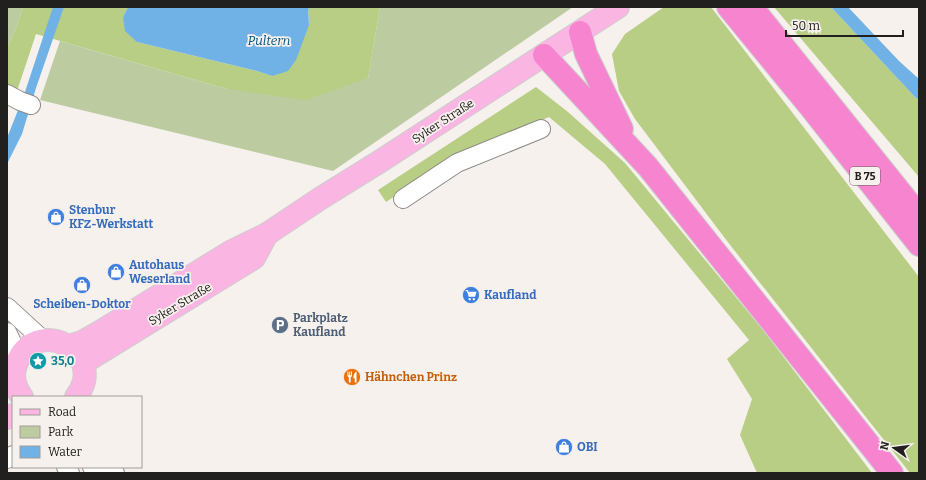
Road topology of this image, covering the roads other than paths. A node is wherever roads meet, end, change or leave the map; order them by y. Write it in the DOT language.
graph roads {
  1 [pos="618,7"];
  2 [pos="728,7"];
  3 [pos="752,7"];
  4 [pos="580,32"];
  5 [pos="544,55"];
  6 [pos="540,129"];
  7 [pos="631,148"];
  8 [pos="403,199"];
  9 [pos="919,215"];
  10 [pos="267,234"];
  11 [pos="919,245"];
  12 [pos="7,307"];
  13 [pos="7,332"];
  14 [pos="44,340"];
  15 [pos="69,346"];
  16 [pos="19,357"];
  17 [pos="83,364"];
  18 [pos="15,391"];
  19 [pos="77,396"];
  20 [pos="892,473"];
  1 -- 4 [label="main road, Syker Straße"];
  2 -- 11 [label="highway, B 75"];
  3 -- 9 [label="highway, B 75"];
  4 -- 5 [label="main road, Syker Straße"];
  4 -- 7 [label="highway"];
  5 -- 7 [label="highway"];
  5 -- 10 [label="main road, Syker Straße"];
  6 -- 8 [label="street"];
  7 -- 20 [label="highway"];
  10 -- 15 [label="main road, Syker Straße"];
  10 -- 17 [label="main road, Syker Straße"];
  12 -- 14 [label="street"];
  13 -- 16 [label="street"];
  14 -- 15 [label="main road"];
  14 -- 16 [label="main road"];
  15 -- 17 [label="main road"];
  16 -- 18 [label="main road"];
  17 -- 19 [label="main road"];
}
